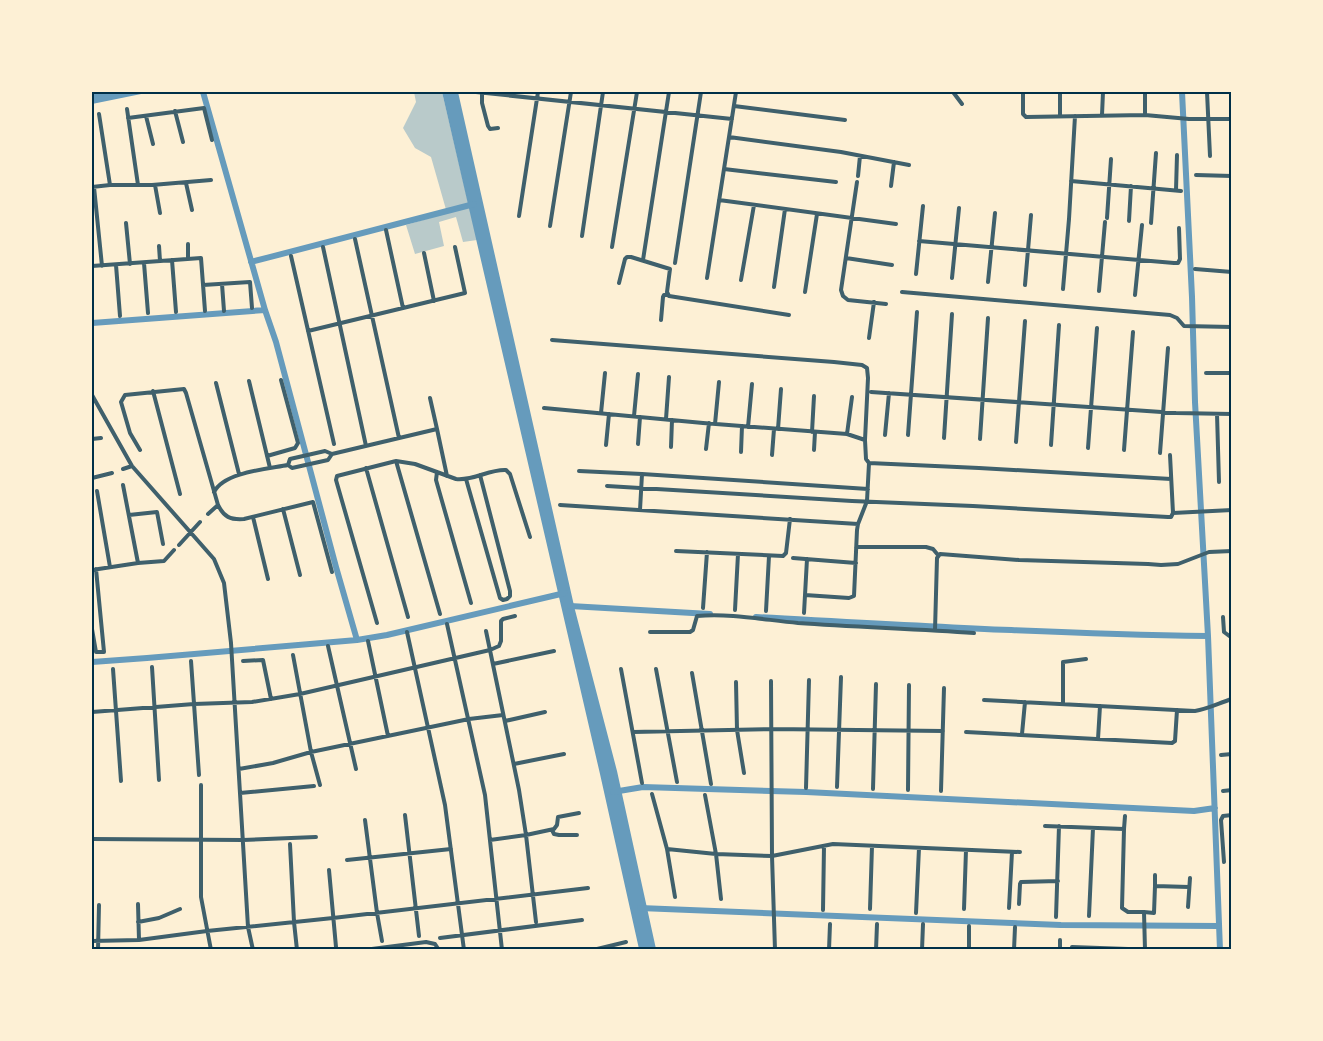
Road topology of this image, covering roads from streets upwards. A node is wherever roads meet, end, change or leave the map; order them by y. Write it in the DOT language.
graph roads {
  1 [pos="476,92"];
  2 [pos="482,92"];
  3 [pos="538,92"];
  4 [pos="571,92"];
  5 [pos="603,92"];
  6 [pos="637,92"];
  7 [pos="669,92"];
  8 [pos="701,92"];
  9 [pos="736,92"];
  10 [pos="953,92"];
  11 [pos="1023,92"];
  12 [pos="1060,92"];
  13 [pos="1103,92"];
  14 [pos="1145,92"];
  15 [pos="1208,92"];
  16 [pos="537,98"];
  17 [pos="569,102"];
  18 [pos="962,104"];
  19 [pos="601,105"];
  20 [pos="734,106"];
  21 [pos="127,109"];
  22 [pos="634,109"];
  23 [pos="175,111"];
  24 [pos="666,112"];
  25 [pos="99,114"];
  26 [pos="1060,115"];
  27 [pos="1102,115"];
  28 [pos="1145,115"];
  29 [pos="146,116"];
  30 [pos="698,116"];
  31 [pos="1075,116"];
  32 [pos="128,118"];
  33 [pos="732,119"];
  34 [pos="1232,119"];
  35 [pos="845,120"];
  36 [pos="1208,120"];
  37 [pos="498,128"];
  38 [pos="729,137"];
  39 [pos="212,140"];
  40 [pos="183,142"];
  41 [pos="153,144"];
  42 [pos="1156,153"];
  43 [pos="1177,155"];
  44 [pos="860,156"];
  45 [pos="1210,156"];
  46 [pos="1111,159"];
  47 [pos="894,162"];
  48 [pos="909,165"];
  49 [pos="724,169"];
  50 [pos="1196,175"];
  51 [pos="858,176"];
  52 [pos="1232,176"];
  53 [pos="211,180"];
  54 [pos="1071,180"];
  55 [pos="836,182"];
  56 [pos="857,182"];
  57 [pos="186,183"];
  58 [pos="1109,184"];
  59 [pos="110,185"];
  60 [pos="138,185"];
  61 [pos="155,185"];
  62 [pos="891,186"];
  63 [pos="1131,186"];
  64 [pos="93,187"];
  65 [pos="1154,188"];
  66 [pos="719,200"];
  67 [pos="754,205"];
  68 [pos="923,206"];
  69 [pos="959,208"];
  70 [pos="785,209"];
  71 [pos="192,210"];
  72 [pos="160,213"];
  73 [pos="995,213"];
  74 [pos="818,214"];
  75 [pos="1031,215"];
  76 [pos="519,216"];
  77 [pos="852,218"];
  78 [pos="1129,221"];
  79 [pos="126,223"];
  80 [pos="1151,223"];
  81 [pos="896,224"];
  82 [pos="1142,225"];
  83 [pos="550,226"];
  84 [pos="1179,228"];
  85 [pos="386,230"];
  86 [pos="582,236"];
  87 [pos="355,239"];
  88 [pos="920,241"];
  89 [pos="188,244"];
  90 [pos="956,244"];
  91 [pos="159,246"];
  92 [pos="323,247"];
  93 [pos="455,247"];
  94 [pos="612,247"];
  95 [pos="992,247"];
  96 [pos="1027,250"];
  97 [pos="424,253"];
  98 [pos="1066,254"];
  99 [pos="291,256"];
  100 [pos="1102,257"];
  101 [pos="846,258"];
  102 [pos="188,259"];
  103 [pos="172,260"];
  104 [pos="643,260"];
  105 [pos="1138,260"];
  106 [pos="160,261"];
  107 [pos="144,262"];
  108 [pos="675,263"];
  109 [pos="130,264"];
  110 [pos="116,265"];
  111 [pos="892,265"];
  112 [pos="92,266"];
  113 [pos="102,266"];
  114 [pos="1195,269"];
  115 [pos="1232,272"];
  116 [pos="916,274"];
  117 [pos="707,278"];
  118 [pos="952,278"];
  119 [pos="741,280"];
  120 [pos="988,282"];
  121 [pos="619,283"];
  122 [pos="222,284"];
  123 [pos="203,285"];
  124 [pos="1025,285"];
  125 [pos="774,287"];
  126 [pos="1063,289"];
  127 [pos="1099,291"];
  128 [pos="805,292"];
  129 [pos="902,292"];
  130 [pos="667,295"];
  131 [pos="1135,295"];
  132 [pos="434,301"];
  133 [pos="874,302"];
  134 [pos="886,304"];
  135 [pos="252,308"];
  136 [pos="403,308"];
  137 [pos="205,311"];
  138 [pos="224,311"];
  139 [pos="176,312"];
  140 [pos="916,312"];
  141 [pos="148,313"];
  142 [pos="952,314"];
  143 [pos="789,315"];
  144 [pos="120,316"];
  145 [pos="372,316"];
  146 [pos="988,318"];
  147 [pos="661,320"];
  148 [pos="1025,321"];
  149 [pos="339,323"];
  150 [pos="1059,325"];
  151 [pos="1232,327"];
  152 [pos="1097,328"];
  153 [pos="308,331"];
  154 [pos="1133,332"];
  155 [pos="869,338"];
  156 [pos="552,340"];
  157 [pos="1168,348"];
  158 [pos="605,373"];
  159 [pos="1206,373"];
  160 [pos="1232,373"];
  161 [pos="638,374"];
  162 [pos="669,377"];
  163 [pos="281,380"];
  164 [pos="249,381"];
  165 [pos="719,382"];
  166 [pos="216,383"];
  167 [pos="752,384"];
  168 [pos="781,389"];
  169 [pos="153,391"];
  170 [pos="871,392"];
  171 [pos="889,393"];
  172 [pos="92,395"];
  173 [pos="910,395"];
  174 [pos="814,396"];
  175 [pos="852,397"];
  176 [pos="946,397"];
  177 [pos="430,398"];
  178 [pos="982,400"];
  179 [pos="93,402"];
  180 [pos="1018,402"];
  181 [pos="1054,405"];
  182 [pos="1091,407"];
  183 [pos="544,408"];
  184 [pos="1127,410"];
  185 [pos="1163,412"];
  186 [pos="601,413"];
  187 [pos="609,414"];
  188 [pos="1217,414"];
  189 [pos="1232,414"];
  190 [pos="634,416"];
  191 [pos="640,417"];
  192 [pos="666,419"];
  193 [pos="672,420"];
  194 [pos="709,423"];
  195 [pos="715,424"];
  196 [pos="742,426"];
  197 [pos="748,427"];
  198 [pos="437,429"];
  199 [pos="776,429"];
  200 [pos="814,432"];
  201 [pos="847,434"];
  202 [pos="885,435"];
  203 [pos="908,435"];
  204 [pos="101,438"];
  205 [pos="399,438"];
  206 [pos="944,438"];
  207 [pos="92,439"];
  208 [pos="980,439"];
  209 [pos="865,440"];
  210 [pos="1016,442"];
  211 [pos="334,444"];
  212 [pos="638,444"];
  213 [pos="606,445"];
  214 [pos="1051,445"];
  215 [pos="366,446"];
  216 [pos="671,447"];
  217 [pos="1088,447"];
  218 [pos="706,449"];
  219 [pos="140,450"];
  220 [pos="814,450"];
  221 [pos="1124,450"];
  222 [pos="741,452"];
  223 [pos="1160,453"];
  224 [pos="332,454"];
  225 [pos="772,455"];
  226 [pos="1170,455"];
  227 [pos="267,456"];
  228 [pos="396,461"];
  229 [pos="869,463"];
  230 [pos="288,465"];
  231 [pos="132,466"];
  232 [pos="270,468"];
  233 [pos="366,468"];
  234 [pos="123,469"];
  235 [pos="579,471"];
  236 [pos="438,472"];
  237 [pos="112,473"];
  238 [pos="239,474"];
  239 [pos="642,474"];
  240 [pos="447,476"];
  241 [pos="480,476"];
  242 [pos="92,478"];
  243 [pos="466,479"];
  244 [pos="1171,479"];
  245 [pos="1219,482"];
  246 [pos="123,485"];
  247 [pos="607,486"];
  248 [pos="641,487"];
  249 [pos="868,489"];
  250 [pos="97,491"];
  251 [pos="214,493"];
  252 [pos="180,494"];
  253 [pos="867,501"];
  254 [pos="218,505"];
  255 [pos="560,505"];
  256 [pos="283,509"];
  257 [pos="640,510"];
  258 [pos="1232,510"];
  259 [pos="208,513"];
  260 [pos="1173,513"];
  261 [pos="129,515"];
  262 [pos="253,517"];
  263 [pos="790,519"];
  264 [pos="200,522"];
  265 [pos="858,524"];
  266 [pos="191,532"];
  267 [pos="530,537"];
  268 [pos="163,544"];
  269 [pos="179,545"];
  270 [pos="856,546"];
  271 [pos="174,550"];
  272 [pos="1232,550"];
  273 [pos="676,551"];
  274 [pos="707,552"];
  275 [pos="738,554"];
  276 [pos="938,555"];
  277 [pos="769,556"];
  278 [pos="793,558"];
  279 [pos="807,559"];
  280 [pos="138,563"];
  281 [pos="856,563"];
  282 [pos="110,567"];
  283 [pos="94,569"];
  284 [pos="332,572"];
  285 [pos="300,575"];
  286 [pos="268,579"];
  287 [pos="805,595"];
  288 [pos="471,603"];
  289 [pos="704,608"];
  290 [pos="735,610"];
  291 [pos="766,611"];
  292 [pos="804,613"];
  293 [pos="440,614"];
  294 [pos="514,616"];
  295 [pos="408,617"];
  296 [pos="1223,617"];
  297 [pos="377,623"];
  298 [pos="447,624"];
  299 [pos="92,629"];
  300 [pos="935,630"];
  301 [pos="486,631"];
  302 [pos="407,632"];
  303 [pos="650,632"];
  304 [pos="974,633"];
  305 [pos="1232,638"];
  306 [pos="368,641"];
  307 [pos="328,646"];
  308 [pos="490,650"];
  309 [pos="554,651"];
  310 [pos="293,655"];
  311 [pos="455,659"];
  312 [pos="1086,659"];
  313 [pos="191,661"];
  314 [pos="243,661"];
  315 [pos="493,664"];
  316 [pos="152,667"];
  317 [pos="415,668"];
  318 [pos="113,669"];
  319 [pos="621,669"];
  320 [pos="656,669"];
  321 [pos="692,673"];
  322 [pos="376,676"];
  323 [pos="841,677"];
  324 [pos="809,680"];
  325 [pos="771,681"];
  326 [pos="736,682"];
  327 [pos="876,684"];
  328 [pos="336,685"];
  329 [pos="909,686"];
  330 [pos="944,688"];
  331 [pos="300,694"];
  332 [pos="271,699"];
  333 [pos="1232,699"];
  334 [pos="984,700"];
  335 [pos="235,702"];
  336 [pos="1024,702"];
  337 [pos="194,704"];
  338 [pos="1063,704"];
  339 [pos="1100,706"];
  340 [pos="154,707"];
  341 [pos="116,710"];
  342 [pos="1177,710"];
  343 [pos="92,712"];
  344 [pos="545,712"];
  345 [pos="503,715"];
  346 [pos="469,719"];
  347 [pos="505,721"];
  348 [pos="429,727"];
  349 [pos="772,729"];
  350 [pos="808,729"];
  351 [pos="839,729"];
  352 [pos="702,730"];
  353 [pos="737,730"];
  354 [pos="875,730"];
  355 [pos="909,730"];
  356 [pos="668,731"];
  357 [pos="943,731"];
  358 [pos="633,732"];
  359 [pos="966,732"];
  360 [pos="1022,735"];
  361 [pos="388,736"];
  362 [pos="1098,739"];
  363 [pos="350,744"];
  364 [pos="311,752"];
  365 [pos="564,754"];
  366 [pos="1232,754"];
  367 [pos="1221,755"];
  368 [pos="514,764"];
  369 [pos="239,769"];
  370 [pos="356,769"];
  371 [pos="744,772"];
  372 [pos="200,775"];
  373 [pos="159,780"];
  374 [pos="121,781"];
  375 [pos="677,782"];
  376 [pos="642,783"];
  377 [pos="711,784"];
  378 [pos="201,785"];
  379 [pos="320,785"];
  380 [pos="314,786"];
  381 [pos="837,787"];
  382 [pos="806,788"];
  383 [pos="873,789"];
  384 [pos="908,790"];
  385 [pos="1232,790"];
  386 [pos="941,791"];
  387 [pos="1222,791"];
  388 [pos="240,793"];
  389 [pos="652,794"];
  390 [pos="705,795"];
  391 [pos="579,813"];
  392 [pos="405,815"];
  393 [pos="1232,815"];
  394 [pos="1125,816"];
  395 [pos="365,820"];
  396 [pos="1045,826"];
  397 [pos="1059,826"];
  398 [pos="1093,828"];
  399 [pos="1124,829"];
  400 [pos="552,830"];
  401 [pos="526,835"];
  402 [pos="577,835"];
  403 [pos="316,837"];
  404 [pos="92,839"];
  405 [pos="202,839"];
  406 [pos="243,840"];
  407 [pos="490,840"];
  408 [pos="290,844"];
  409 [pos="824,846"];
  410 [pos="872,846"];
  411 [pos="919,848"];
  412 [pos="451,849"];
  413 [pos="667,849"];
  414 [pos="966,850"];
  415 [pos="1012,852"];
  416 [pos="1020,852"];
  417 [pos="410,854"];
  418 [pos="716,854"];
  419 [pos="772,856"];
  420 [pos="369,857"];
  421 [pos="347,860"];
  422 [pos="1224,862"];
  423 [pos="329,870"];
  424 [pos="1155,875"];
  425 [pos="1190,878"];
  426 [pos="1058,881"];
  427 [pos="1155,886"];
  428 [pos="1189,887"];
  429 [pos="588,888"];
  430 [pos="533,895"];
  431 [pos="675,897"];
  432 [pos="496,898"];
  433 [pos="722,899"];
  434 [pos="457,903"];
  435 [pos="138,904"];
  436 [pos="1019,904"];
  437 [pos="99,905"];
  438 [pos="1188,907"];
  439 [pos="417,908"];
  440 [pos="1009,908"];
  441 [pos="180,909"];
  442 [pos="870,909"];
  443 [pos="964,909"];
  444 [pos="823,910"];
  445 [pos="376,913"];
  446 [pos="916,913"];
  447 [pos="1144,915"];
  448 [pos="1089,916"];
  449 [pos="1056,917"];
  450 [pos="333,918"];
  451 [pos="582,920"];
  452 [pos="138,922"];
  453 [pos="294,922"];
  454 [pos="536,922"];
  455 [pos="830,924"];
  456 [pos="877,924"];
  457 [pos="923,924"];
  458 [pos="969,926"];
  459 [pos="249,927"];
  460 [pos="1015,927"];
  461 [pos="207,931"];
  462 [pos="500,931"];
  463 [pos="462,935"];
  464 [pos="419,936"];
  465 [pos="440,938"];
  466 [pos="139,940"];
  467 [pos="1060,940"];
  468 [pos="92,941"];
  469 [pos="98,941"];
  470 [pos="382,941"];
  471 [pos="626,942"];
  472 [pos="1072,946"];
  473 [pos="336,947"];
  474 [pos="386,948"];
  475 [pos="1080,948"];
  476 [pos="1113,949"];
  477 [pos="1145,949"];
  478 [pos="99,950"];
  479 [pos="211,950"];
  480 [pos="253,950"];
  481 [pos="297,950"];
  482 [pos="364,950"];
  483 [pos="439,950"];
  484 [pos="464,950"];
  485 [pos="502,950"];
  486 [pos="593,950"];
  487 [pos="775,950"];
  488 [pos="830,950"];
  489 [pos="876,950"];
  490 [pos="922,950"];
  491 [pos="969,950"];
  492 [pos="1014,950"];
  493 [pos="1060,950"];
  494 [pos="1156,950"];
  1 -- 2 [label="street"];
  2 -- 16 [label="street"];
  2 -- 37 [label="street"];
  3 -- 16 [label="street"];
  4 -- 17 [label="street"];
  5 -- 19 [label="street"];
  6 -- 22 [label="street"];
  7 -- 24 [label="street"];
  8 -- 30 [label="street"];
  9 -- 20 [label="street"];
  10 -- 18 [label="street"];
  11 -- 26 [label="street"];
  12 -- 26 [label="street"];
  13 -- 27 [label="street"];
  14 -- 28 [label="street"];
  15 -- 36 [label="street"];
  16 -- 17 [label="street"];
  16 -- 76 [label="street"];
  17 -- 19 [label="street"];
  17 -- 83 [label="street"];
  19 -- 22 [label="street"];
  19 -- 86 [label="street"];
  20 -- 33 [label="street"];
  20 -- 35 [label="street"];
  21 -- 32 [label="street"];
  22 -- 24 [label="street"];
  22 -- 94 [label="street"];
  23 -- 29 [label="street"];
  23 -- 39 [label="street"];
  23 -- 40 [label="street"];
  24 -- 30 [label="street"];
  24 -- 104 [label="street"];
  25 -- 59 [label="street"];
  26 -- 31 [label="street"];
  27 -- 28 [label="street"];
  27 -- 31 [label="street"];
  28 -- 36 [label="street"];
  29 -- 32 [label="street"];
  29 -- 41 [label="street"];
  30 -- 33 [label="street"];
  30 -- 108 [label="street"];
  31 -- 54 [label="street"];
  32 -- 60 [label="street"];
  33 -- 38 [label="street"];
  34 -- 36 [label="street"];
  36 -- 45 [label="street"];
  38 -- 44 [label="street"];
  38 -- 49 [label="street"];
  42 -- 65 [label="street"];
  43 -- 65 [label="street"];
  44 -- 47 [label="street"];
  44 -- 51 [label="street"];
  46 -- 58 [label="street"];
  47 -- 48 [label="street"];
  47 -- 62 [label="street"];
  49 -- 55 [label="street"];
  49 -- 66 [label="street"];
  50 -- 52 [label="street"];
  53 -- 57 [label="street"];
  54 -- 58 [label="street"];
  54 -- 98 [label="street"];
  56 -- 77 [label="street"];
  57 -- 61 [label="street"];
  57 -- 71 [label="street"];
  58 -- 63 [label="street"];
  58 -- 100 [label="street"];
  59 -- 60 [label="street"];
  59 -- 64 [label="street"];
  60 -- 61 [label="street"];
  61 -- 72 [label="street"];
  63 -- 65 [label="street"];
  63 -- 78 [label="street"];
  64 -- 113 [label="street"];
  65 -- 80 [label="street"];
  66 -- 67 [label="street"];
  66 -- 117 [label="street"];
  67 -- 70 [label="street"];
  67 -- 119 [label="street"];
  68 -- 88 [label="street"];
  69 -- 90 [label="street"];
  70 -- 74 [label="street"];
  70 -- 125 [label="street"];
  73 -- 95 [label="street"];
  74 -- 77 [label="street"];
  74 -- 128 [label="street"];
  75 -- 96 [label="street"];
  77 -- 81 [label="street"];
  77 -- 101 [label="street"];
  79 -- 109 [label="street"];
  82 -- 105 [label="street"];
  84 -- 105 [label="street"];
  85 -- 136 [label="street"];
  87 -- 145 [label="street"];
  88 -- 90 [label="street"];
  88 -- 116 [label="street"];
  89 -- 102 [label="street"];
  90 -- 95 [label="street"];
  90 -- 118 [label="street"];
  91 -- 106 [label="street"];
  92 -- 149 [label="street"];
  93 -- 132 [label="street"];
  95 -- 96 [label="street"];
  95 -- 120 [label="street"];
  96 -- 98 [label="street"];
  96 -- 124 [label="street"];
  97 -- 132 [label="street"];
  98 -- 100 [label="street"];
  98 -- 126 [label="street"];
  99 -- 153 [label="street"];
  100 -- 105 [label="street"];
  100 -- 127 [label="street"];
  101 -- 111 [label="street"];
  101 -- 133 [label="street"];
  102 -- 103 [label="street"];
  102 -- 123 [label="street"];
  103 -- 106 [label="street"];
  103 -- 139 [label="street"];
  104 -- 121 [label="street"];
  104 -- 130 [label="street"];
  105 -- 131 [label="street"];
  106 -- 107 [label="street"];
  107 -- 109 [label="street"];
  107 -- 141 [label="street"];
  109 -- 110 [label="street"];
  110 -- 113 [label="street"];
  110 -- 144 [label="street"];
  112 -- 113 [label="street"];
  114 -- 115 [label="street"];
  122 -- 123 [label="street"];
  122 -- 135 [label="street"];
  122 -- 138 [label="street"];
  123 -- 137 [label="street"];
  129 -- 151 [label="street"];
  130 -- 143 [label="street"];
  130 -- 147 [label="street"];
  132 -- 136 [label="street"];
  133 -- 134 [label="street"];
  133 -- 155 [label="street"];
  136 -- 145 [label="street"];
  140 -- 173 [label="street"];
  142 -- 176 [label="street"];
  145 -- 149 [label="street"];
  145 -- 205 [label="street"];
  146 -- 178 [label="street"];
  148 -- 180 [label="street"];
  149 -- 153 [label="street"];
  149 -- 215 [label="street"];
  150 -- 181 [label="street"];
  152 -- 182 [label="street"];
  153 -- 211 [label="street"];
  154 -- 184 [label="street"];
  156 -- 209 [label="street"];
  157 -- 185 [label="street"];
  158 -- 186 [label="street"];
  159 -- 160 [label="street"];
  161 -- 190 [label="street"];
  162 -- 192 [label="street"];
  163 -- 227 [label="street"];
  164 -- 227 [label="street"];
  165 -- 195 [label="street"];
  166 -- 238 [label="street"];
  167 -- 197 [label="street"];
  168 -- 199 [label="street"];
  169 -- 219 [label="street"];
  169 -- 251 [label="street"];
  169 -- 252 [label="street"];
  170 -- 171 [label="street"];
  171 -- 173 [label="street"];
  171 -- 202 [label="street"];
  172 -- 179 [label="street"];
  173 -- 176 [label="street"];
  173 -- 203 [label="street"];
  174 -- 200 [label="street"];
  175 -- 201 [label="street"];
  176 -- 178 [label="street"];
  176 -- 206 [label="street"];
  177 -- 198 [label="street"];
  178 -- 180 [label="street"];
  178 -- 208 [label="street"];
  179 -- 231 [label="street"];
  180 -- 181 [label="street"];
  180 -- 210 [label="street"];
  181 -- 182 [label="street"];
  181 -- 214 [label="street"];
  182 -- 184 [label="street"];
  182 -- 217 [label="street"];
  183 -- 186 [label="street"];
  184 -- 185 [label="street"];
  184 -- 221 [label="street"];
  185 -- 188 [label="street"];
  185 -- 223 [label="street"];
  186 -- 187 [label="street"];
  187 -- 190 [label="street"];
  187 -- 213 [label="street"];
  188 -- 189 [label="street"];
  188 -- 245 [label="street"];
  190 -- 191 [label="street"];
  191 -- 192 [label="street"];
  191 -- 212 [label="street"];
  192 -- 193 [label="street"];
  193 -- 194 [label="street"];
  193 -- 216 [label="street"];
  194 -- 195 [label="street"];
  194 -- 218 [label="street"];
  195 -- 196 [label="street"];
  196 -- 197 [label="street"];
  196 -- 222 [label="street"];
  197 -- 199 [label="street"];
  198 -- 205 [label="street"];
  198 -- 240 [label="street"];
  199 -- 200 [label="street"];
  199 -- 225 [label="street"];
  200 -- 201 [label="street"];
  200 -- 220 [label="street"];
  201 -- 209 [label="street"];
  204 -- 207 [label="street"];
  205 -- 215 [label="street"];
  209 -- 229 [label="street"];
  215 -- 224 [label="street"];
  224 -- 230 [label="street"];
  224 -- 230 [label="street"];
  226 -- 244 [label="street"];
  227 -- 232 [label="street"];
  228 -- 233 [label="street"];
  228 -- 236 [label="street"];
  228 -- 293 [label="street"];
  229 -- 244 [label="street"];
  229 -- 249 [label="street"];
  230 -- 232 [label="street"];
  231 -- 234 [label="street"];
  231 -- 266 [label="street"];
  232 -- 238 [label="street"];
  233 -- 295 [label="street"];
  233 -- 297 [label="street"];
  235 -- 239 [label="street"];
  236 -- 240 [label="street"];
  236 -- 288 [label="street"];
  237 -- 242 [label="street"];
  238 -- 251 [label="street"];
  239 -- 248 [label="street"];
  239 -- 249 [label="street"];
  240 -- 243 [label="street"];
  241 -- 243 [label="street"];
  241 -- 243 [label="street"];
  241 -- 267 [label="street"];
  244 -- 260 [label="street"];
  246 -- 261 [label="street"];
  247 -- 248 [label="street"];
  248 -- 253 [label="street"];
  248 -- 257 [label="street"];
  249 -- 253 [label="street"];
  250 -- 282 [label="street"];
  251 -- 254 [label="street"];
  253 -- 260 [label="street"];
  253 -- 265 [label="street"];
  254 -- 259 [label="street"];
  254 -- 262 [label="street"];
  255 -- 257 [label="street"];
  256 -- 262 [label="street"];
  256 -- 284 [label="street"];
  256 -- 285 [label="street"];
  257 -- 263 [label="street"];
  258 -- 260 [label="street"];
  261 -- 268 [label="street"];
  261 -- 280 [label="street"];
  262 -- 286 [label="street"];
  263 -- 265 [label="street"];
  263 -- 277 [label="street"];
  264 -- 266 [label="street"];
  265 -- 270 [label="street"];
  266 -- 269 [label="street"];
  266 -- 335 [label="street"];
  270 -- 276 [label="street"];
  270 -- 281 [label="street"];
  271 -- 280 [label="street"];
  272 -- 276 [label="street"];
  273 -- 274 [label="street"];
  274 -- 275 [label="street"];
  274 -- 289 [label="street"];
  275 -- 277 [label="street"];
  275 -- 290 [label="street"];
  276 -- 300 [label="street"];
  277 -- 291 [label="street"];
  278 -- 279 [label="street"];
  279 -- 281 [label="street"];
  279 -- 287 [label="street"];
  280 -- 282 [label="street"];
  281 -- 287 [label="street"];
  282 -- 283 [label="street"];
  283 -- 299 [label="street"];
  287 -- 292 [label="street"];
  294 -- 308 [label="street"];
  296 -- 305 [label="street"];
  298 -- 311 [label="street"];
  300 -- 303 [label="street"];
  300 -- 304 [label="street"];
  301 -- 308 [label="street"];
  302 -- 317 [label="street"];
  306 -- 322 [label="street"];
  307 -- 328 [label="street"];
  308 -- 311 [label="street"];
  308 -- 315 [label="street"];
  309 -- 315 [label="street"];
  310 -- 331 [label="street"];
  311 -- 317 [label="street"];
  311 -- 346 [label="street"];
  312 -- 338 [label="street"];
  313 -- 337 [label="street"];
  314 -- 332 [label="street"];
  315 -- 345 [label="street"];
  316 -- 340 [label="street"];
  317 -- 322 [label="street"];
  317 -- 348 [label="street"];
  318 -- 341 [label="street"];
  319 -- 358 [label="street"];
  320 -- 356 [label="street"];
  321 -- 352 [label="street"];
  322 -- 328 [label="street"];
  322 -- 361 [label="street"];
  323 -- 351 [label="street"];
  324 -- 350 [label="street"];
  325 -- 349 [label="street"];
  326 -- 353 [label="street"];
  327 -- 354 [label="street"];
  328 -- 331 [label="street"];
  328 -- 363 [label="street"];
  329 -- 355 [label="street"];
  330 -- 357 [label="street"];
  331 -- 332 [label="street"];
  331 -- 364 [label="street"];
  332 -- 335 [label="street"];
  333 -- 342 [label="street"];
  334 -- 336 [label="street"];
  335 -- 337 [label="street"];
  335 -- 369 [label="street"];
  336 -- 338 [label="street"];
  336 -- 360 [label="street"];
  337 -- 340 [label="street"];
  337 -- 372 [label="street"];
  338 -- 339 [label="street"];
  339 -- 342 [label="street"];
  339 -- 362 [label="street"];
  340 -- 341 [label="street"];
  340 -- 373 [label="street"];
  341 -- 343 [label="street"];
  341 -- 374 [label="street"];
  342 -- 362 [label="street"];
  344 -- 347 [label="street"];
  345 -- 346 [label="street"];
  345 -- 347 [label="street"];
  346 -- 348 [label="street"];
  346 -- 407 [label="street"];
  347 -- 368 [label="street"];
  348 -- 361 [label="street"];
  348 -- 412 [label="street"];
  349 -- 350 [label="street"];
  349 -- 353 [label="street"];
  349 -- 419 [label="street"];
  350 -- 351 [label="street"];
  350 -- 382 [label="street"];
  351 -- 354 [label="street"];
  351 -- 381 [label="street"];
  352 -- 353 [label="street"];
  352 -- 356 [label="street"];
  352 -- 377 [label="street"];
  353 -- 371 [label="street"];
  354 -- 355 [label="street"];
  354 -- 383 [label="street"];
  355 -- 357 [label="street"];
  355 -- 384 [label="street"];
  356 -- 358 [label="street"];
  356 -- 375 [label="street"];
  357 -- 386 [label="street"];
  358 -- 376 [label="street"];
  359 -- 360 [label="street"];
  360 -- 362 [label="street"];
  361 -- 363 [label="street"];
  363 -- 364 [label="street"];
  363 -- 370 [label="street"];
  364 -- 369 [label="street"];
  364 -- 379 [label="street"];
  365 -- 368 [label="street"];
  366 -- 367 [label="street"];
  368 -- 401 [label="street"];
  369 -- 388 [label="street"];
  378 -- 405 [label="street"];
  380 -- 388 [label="street"];
  385 -- 387 [label="street"];
  388 -- 406 [label="street"];
  389 -- 413 [label="street"];
  390 -- 418 [label="street"];
  391 -- 400 [label="street"];
  392 -- 417 [label="street"];
  393 -- 422 [label="street"];
  394 -- 399 [label="street"];
  395 -- 420 [label="street"];
  396 -- 397 [label="street"];
  397 -- 398 [label="street"];
  397 -- 426 [label="street"];
  398 -- 399 [label="street"];
  398 -- 448 [label="street"];
  399 -- 447 [label="street"];
  400 -- 401 [label="street"];
  400 -- 402 [label="street"];
  401 -- 407 [label="street"];
  401 -- 430 [label="street"];
  403 -- 406 [label="street"];
  404 -- 405 [label="street"];
  405 -- 406 [label="street"];
  405 -- 461 [label="street"];
  406 -- 459 [label="street"];
  407 -- 432 [label="street"];
  408 -- 453 [label="street"];
  409 -- 410 [label="street"];
  409 -- 419 [label="street"];
  409 -- 444 [label="street"];
  410 -- 411 [label="street"];
  410 -- 442 [label="street"];
  411 -- 414 [label="street"];
  411 -- 446 [label="street"];
  412 -- 417 [label="street"];
  412 -- 434 [label="street"];
  413 -- 418 [label="street"];
  413 -- 431 [label="street"];
  414 -- 415 [label="street"];
  414 -- 443 [label="street"];
  415 -- 416 [label="street"];
  415 -- 440 [label="street"];
  417 -- 420 [label="street"];
  417 -- 439 [label="street"];
  418 -- 419 [label="street"];
  418 -- 433 [label="street"];
  419 -- 487 [label="street"];
  420 -- 421 [label="street"];
  420 -- 445 [label="street"];
  423 -- 450 [label="street"];
  424 -- 427 [label="street"];
  425 -- 428 [label="street"];
  426 -- 436 [label="street"];
  426 -- 449 [label="street"];
  427 -- 428 [label="street"];
  427 -- 447 [label="street"];
  428 -- 438 [label="street"];
  429 -- 430 [label="street"];
  430 -- 432 [label="street"];
  430 -- 454 [label="street"];
  432 -- 434 [label="street"];
  432 -- 462 [label="street"];
  434 -- 439 [label="street"];
  434 -- 463 [label="street"];
  435 -- 452 [label="street"];
  437 -- 469 [label="street"];
  439 -- 445 [label="street"];
  439 -- 464 [label="street"];
  441 -- 452 [label="street"];
  445 -- 450 [label="street"];
  445 -- 470 [label="street"];
  447 -- 477 [label="street"];
  450 -- 453 [label="street"];
  450 -- 473 [label="street"];
  451 -- 462 [label="street"];
  452 -- 466 [label="street"];
  453 -- 459 [label="street"];
  453 -- 481 [label="street"];
  455 -- 488 [label="street"];
  456 -- 489 [label="street"];
  457 -- 490 [label="street"];
  458 -- 491 [label="street"];
  459 -- 461 [label="street"];
  459 -- 480 [label="street"];
  460 -- 492 [label="street"];
  461 -- 466 [label="street"];
  461 -- 479 [label="street"];
  462 -- 463 [label="street"];
  462 -- 485 [label="street"];
  463 -- 465 [label="street"];
  463 -- 484 [label="street"];
  466 -- 469 [label="street"];
  467 -- 493 [label="street"];
  468 -- 469 [label="street"];
  469 -- 478 [label="street"];
  471 -- 486 [label="street"];
  472 -- 475 [label="street"];
  474 -- 482 [label="street"];
  474 -- 483 [label="street"];
  475 -- 476 [label="street"];
  476 -- 477 [label="street"];
  477 -- 494 [label="street"];
}
